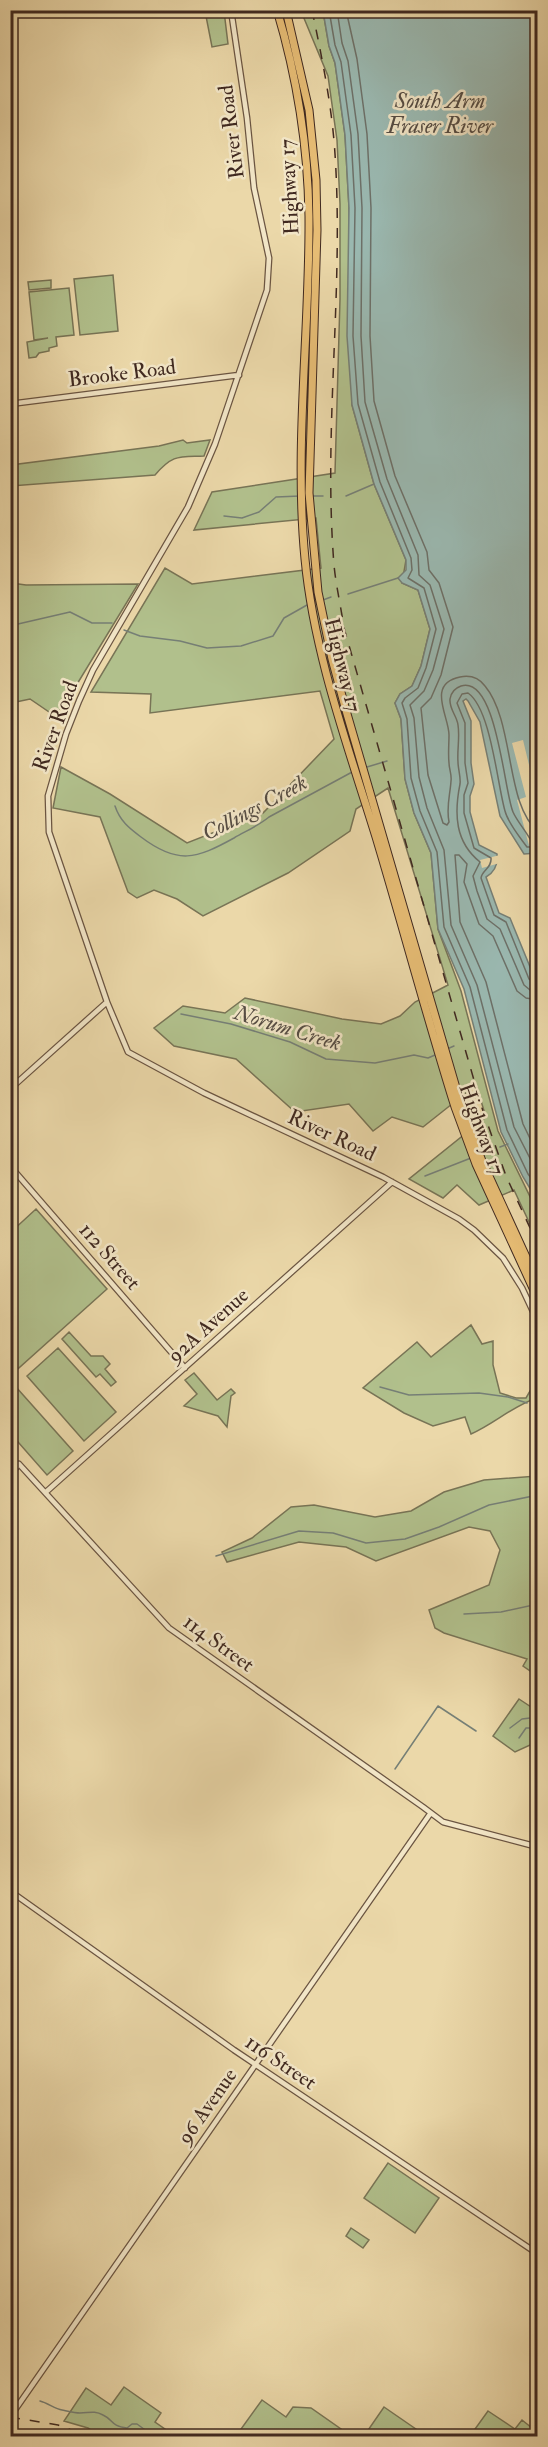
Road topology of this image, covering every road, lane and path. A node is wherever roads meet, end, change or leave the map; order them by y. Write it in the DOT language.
graph roads {
  1 [pos="231,10"];
  2 [pos="277,10"];
  3 [pos="285,10"];
  4 [pos="238,375"];
  5 [pos="10,404"];
  6 [pos="107,1002"];
  7 [pos="437,1035"];
  8 [pos="10,1089"];
  9 [pos="479,1162"];
  10 [pos="10,1166"];
  11 [pos="392,1182"];
  12 [pos="537,1283"];
  13 [pos="537,1299"];
  14 [pos="537,1322"];
  15 [pos="186,1368"];
  16 [pos="10,1474"];
  17 [pos="46,1492"];
  18 [pos="430,1814"];
  19 [pos="537,1847"];
  20 [pos="10,1891"];
  21 [pos="256,2065"];
  22 [pos="537,2254"];
  23 [pos="10,2417"];
  1 -- 4 [label="street, River Road"];
  2 -- 7 [label="highway, Highway 17"];
  3 -- 7 [label="highway, Highway 17"];
  4 -- 5 [label="street, Brooke Road"];
  4 -- 6 [label="street, River Road"];
  6 -- 8 [label="street"];
  6 -- 11 [label="street, River Road"];
  7 -- 9 [label="highway, Highway 17"];
  9 -- 12 [label="highway, Highway 17"];
  9 -- 13 [label="highway, Highway 17"];
  10 -- 15 [label="street, 112 Street"];
  11 -- 14 [label="street, River Road"];
  11 -- 15 [label="street, 92A Avenue"];
  15 -- 17 [label="street, 92A Avenue"];
  16 -- 17 [label="street, 114 Street"];
  17 -- 18 [label="street, 114 Street"];
  18 -- 19 [label="street, 114 Street"];
  18 -- 21 [label="street, 96 Avenue"];
  20 -- 21 [label="street, 116 Street"];
  21 -- 22 [label="street, 116 Street"];
  21 -- 23 [label="street, 96 Avenue"];
}
